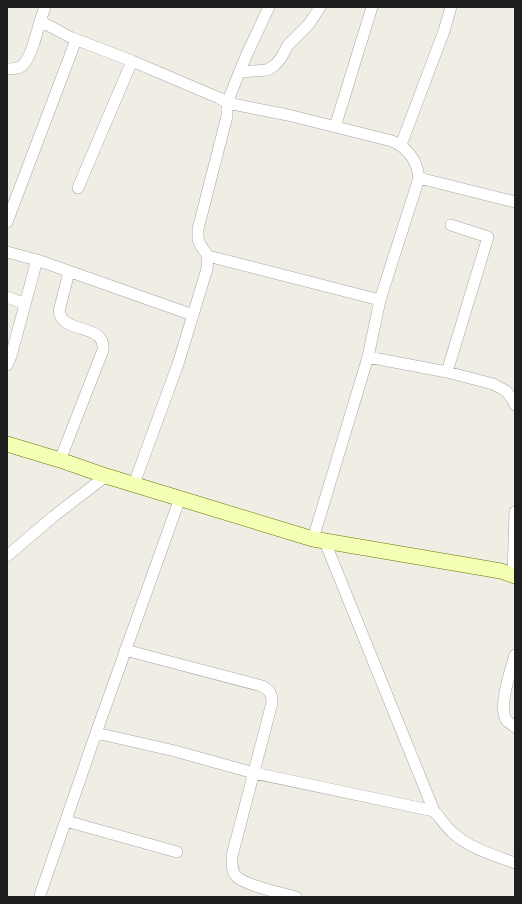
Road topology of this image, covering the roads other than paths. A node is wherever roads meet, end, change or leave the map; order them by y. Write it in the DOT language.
graph roads {
  1 [pos="45,7"];
  2 [pos="269,7"];
  3 [pos="320,7"];
  4 [pos="372,7"];
  5 [pos="451,7"];
  6 [pos="40,21"];
  7 [pos="76,40"];
  8 [pos="132,61"];
  9 [pos="7,69"];
  10 [pos="240,72"];
  11 [pos="227,104"];
  12 [pos="335,127"];
  13 [pos="401,145"];
  14 [pos="419,178"];
  15 [pos="78,188"];
  16 [pos="515,202"];
  17 [pos="7,222"];
  18 [pos="451,225"];
  19 [pos="7,252"];
  20 [pos="208,256"];
  21 [pos="37,260"];
  22 [pos="69,272"];
  23 [pos="7,297"];
  24 [pos="380,300"];
  25 [pos="25,304"];
  26 [pos="193,315"];
  27 [pos="368,357"];
  28 [pos="7,365"];
  29 [pos="446,372"];
  30 [pos="515,405"];
  31 [pos="7,444"];
  32 [pos="60,460"];
  33 [pos="106,476"];
  34 [pos="134,484"];
  35 [pos="180,498"];
  36 [pos="515,512"];
  37 [pos="319,540"];
  38 [pos="7,556"];
  39 [pos="514,575"];
  40 [pos="125,650"];
  41 [pos="515,655"];
  42 [pos="515,727"];
  43 [pos="96,733"];
  44 [pos="254,774"];
  45 [pos="434,811"];
  46 [pos="66,820"];
  47 [pos="177,852"];
  48 [pos="515,863"];
  49 [pos="40,895"];
  50 [pos="296,897"];
  1 -- 6 [label="street"];
  2 -- 10 [label="street"];
  3 -- 10 [label="street"];
  4 -- 12 [label="street"];
  5 -- 13 [label="street"];
  6 -- 7 [label="street"];
  6 -- 9 [label="street"];
  7 -- 8 [label="street"];
  7 -- 17 [label="street"];
  8 -- 11 [label="street"];
  8 -- 15 [label="street"];
  10 -- 11 [label="street"];
  11 -- 12 [label="street"];
  11 -- 20 [label="street"];
  12 -- 13 [label="street"];
  13 -- 14 [label="street"];
  14 -- 16 [label="street"];
  14 -- 24 [label="street"];
  18 -- 29 [label="street"];
  19 -- 21 [label="street"];
  20 -- 24 [label="street"];
  20 -- 26 [label="street"];
  21 -- 22 [label="street"];
  21 -- 25 [label="street"];
  22 -- 26 [label="street"];
  22 -- 32 [label="street"];
  23 -- 25 [label="street"];
  24 -- 27 [label="street"];
  25 -- 28 [label="street"];
  26 -- 34 [label="street"];
  27 -- 29 [label="street"];
  27 -- 37 [label="street"];
  29 -- 30 [label="street"];
  31 -- 32 [label="main road"];
  32 -- 33 [label="main road"];
  33 -- 34 [label="main road"];
  33 -- 38 [label="street"];
  34 -- 35 [label="main road"];
  35 -- 37 [label="main road"];
  35 -- 40 [label="street"];
  36 -- 39 [label="street"];
  37 -- 39 [label="main road"];
  37 -- 45 [label="street"];
  40 -- 43 [label="street"];
  40 -- 44 [label="street"];
  41 -- 42 [label="street"];
  43 -- 44 [label="street"];
  43 -- 46 [label="street"];
  44 -- 45 [label="street"];
  44 -- 50 [label="street"];
  45 -- 48 [label="street"];
  46 -- 47 [label="street"];
  46 -- 49 [label="street"];
}
